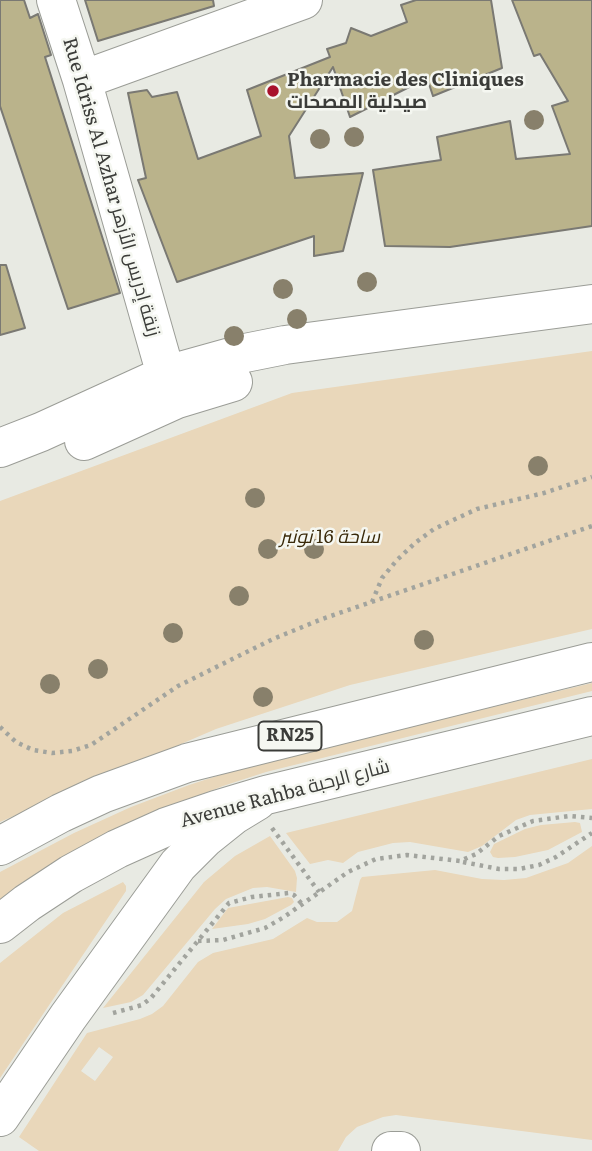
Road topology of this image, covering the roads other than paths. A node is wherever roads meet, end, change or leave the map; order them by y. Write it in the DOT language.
graph roads {
  1 [pos="56,0"];
  2 [pos="303,0"];
  3 [pos="82,80"];
  4 [pos="592,304"];
  5 [pos="592,330"];
  6 [pos="166,374"];
  7 [pos="0,448"];
  8 [pos="0,473"];
  9 [pos="592,662"];
  10 [pos="592,716"];
  11 [pos="260,799"];
  12 [pos="0,846"];
  13 [pos="0,924"];
  14 [pos="0,1117"];
  15 [pos="391,1151"];
  16 [pos="401,1151"];
  1 -- 3 [label="main road, Rue Idriss Al Azhar زنقة إدريس الأزهر"];
  2 -- 3 [label="main road"];
  3 -- 6 [label="main road, Rue Idriss Al Azhar زنقة إدريس الأزهر"];
  4 -- 6 [label="main road"];
  5 -- 8 [label="main road"];
  6 -- 7 [label="main road"];
  9 -- 12 [label="main road, RN25"];
  10 -- 11 [label="main road, Avenue Rahba شارع الرحبة"];
  11 -- 13 [label="main road, Avenue Rahba شارع الرحبة"];
  11 -- 14 [label="main road"];
  15 -- 16 [label="main road"];
}
